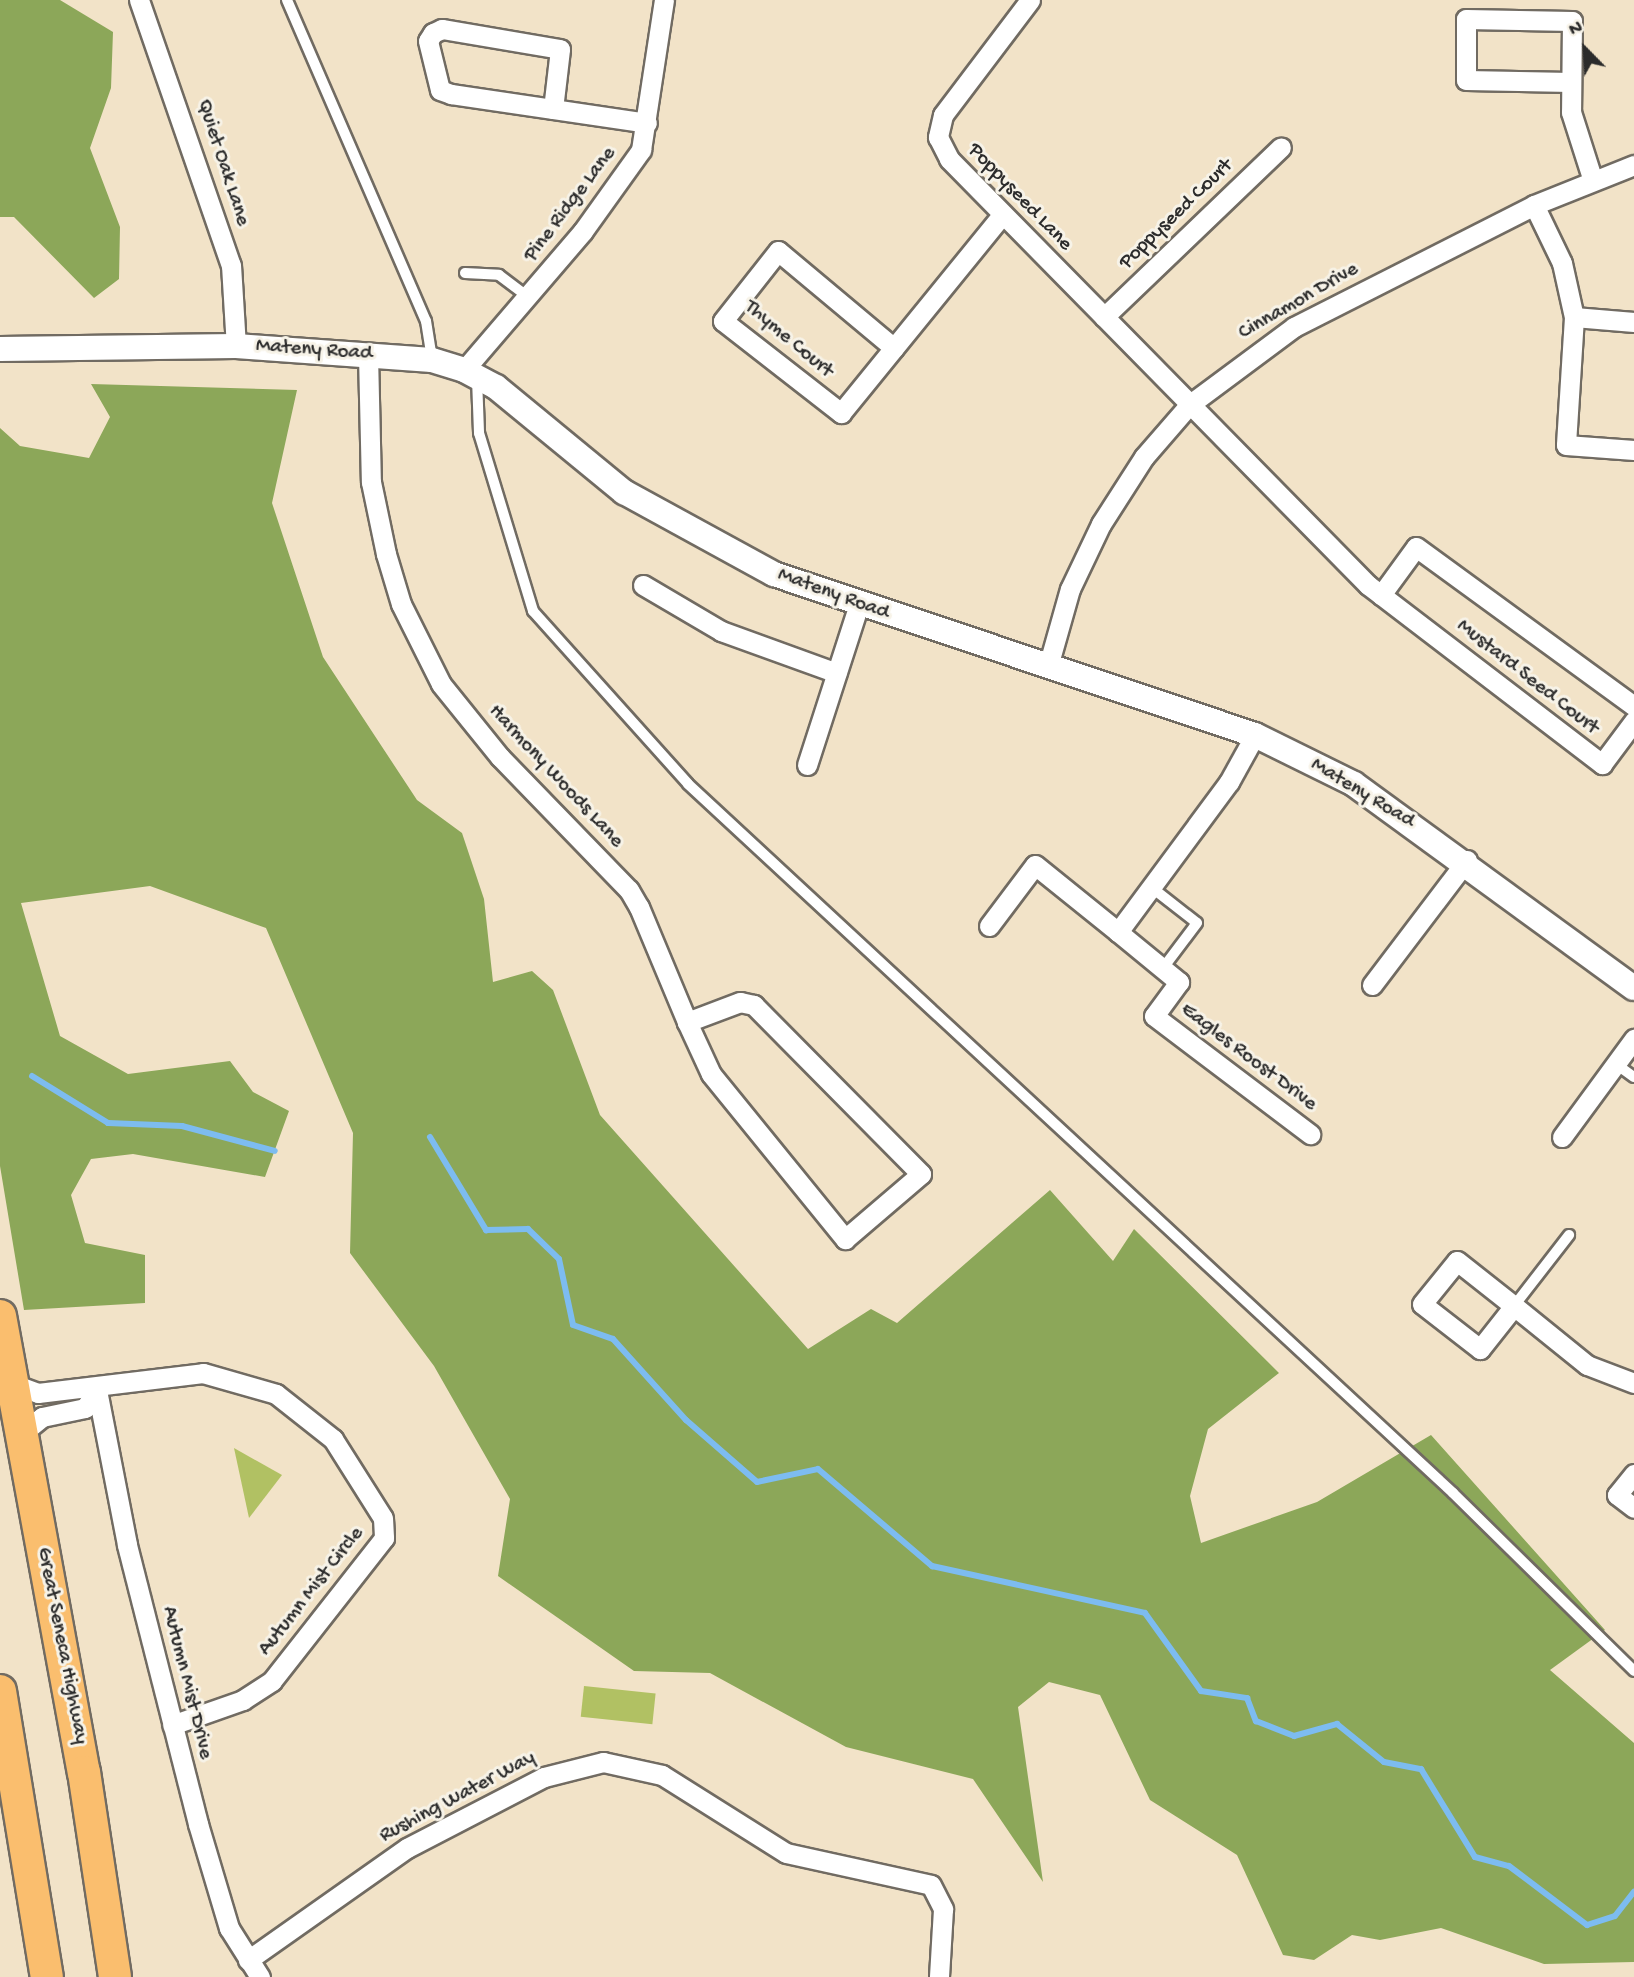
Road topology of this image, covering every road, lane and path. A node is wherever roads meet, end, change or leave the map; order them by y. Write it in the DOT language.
graph roads {
  1 [pos="139,0"];
  2 [pos="288,0"];
  3 [pos="664,0"];
  4 [pos="1030,0"];
  5 [pos="1571,82"];
  6 [pos="552,109"];
  7 [pos="647,123"];
  8 [pos="1281,147"];
  9 [pos="1634,165"];
  10 [pos="1593,181"];
  11 [pos="1534,205"];
  12 [pos="1001,216"];
  13 [pos="466,273"];
  14 [pos="529,299"];
  15 [pos="1104,317"];
  16 [pos="1574,317"];
  17 [pos="1634,322"];
  18 [pos="236,346"];
  19 [pos="894,348"];
  20 [pos="0,349"];
  21 [pos="368,354"];
  22 [pos="432,360"];
  23 [pos="471,373"];
  24 [pos="1189,405"];
  25 [pos="1634,450"];
  26 [pos="643,585"];
  27 [pos="1381,595"];
  28 [pos="858,607"];
  29 [pos="1049,663"];
  30 [pos="837,673"];
  31 [pos="1634,706"];
  32 [pos="1634,720"];
  33 [pos="1255,735"];
  34 [pos="807,765"];
  35 [pos="1467,860"];
  36 [pos="1151,887"];
  37 [pos="989,926"];
  38 [pos="1118,932"];
  39 [pos="1163,968"];
  40 [pos="1372,985"];
  41 [pos="1634,988"];
  42 [pos="687,1023"];
  43 [pos="1634,1039"];
  44 [pos="1616,1063"];
  45 [pos="1634,1077"];
  46 [pos="1310,1135"];
  47 [pos="1562,1137"];
  48 [pos="1569,1235"];
  49 [pos="1514,1307"];
  50 [pos="0,1316"];
  51 [pos="9,1371"];
  52 [pos="1634,1383"];
  53 [pos="97,1390"];
  54 [pos="22,1434"];
  55 [pos="1634,1474"];
  56 [pos="1634,1508"];
  57 [pos="1634,1671"];
  58 [pos="0,1691"];
  59 [pos="172,1725"];
  60 [pos="248,1960"];
  61 [pos="47,1977"];
  62 [pos="115,1977"];
  63 [pos="260,1977"];
  64 [pos="939,1977"];
  1 -- 18 [label="street, Quiet Oak Lane"];
  2 -- 22 [label="lane"];
  3 -- 7 [label="street, Pine Ridge Lane"];
  4 -- 12 [label="street, Poppyseed Lane"];
  5 -- 5 [label="street"];
  5 -- 10 [label="street"];
  6 -- 6 [label="street"];
  6 -- 7 [label="street"];
  7 -- 14 [label="street, Pine Ridge Lane"];
  8 -- 15 [label="street, Poppyseed Court"];
  9 -- 10 [label="street, Cinnamon Drive"];
  10 -- 11 [label="street, Cinnamon Drive"];
  11 -- 16 [label="street"];
  11 -- 24 [label="street, Cinnamon Drive"];
  12 -- 15 [label="street, Poppyseed Lane"];
  12 -- 19 [label="street, Thyme Court"];
  13 -- 14 [label="lane"];
  14 -- 23 [label="street, Pine Ridge Lane"];
  15 -- 24 [label="street, Poppyseed Lane"];
  16 -- 17 [label="street"];
  16 -- 25 [label="street"];
  18 -- 20 [label="street, Mateny Road"];
  18 -- 21 [label="street, Mateny Road"];
  19 -- 19 [label="street, Thyme Court"];
  21 -- 22 [label="street, Mateny Road"];
  21 -- 42 [label="street, Harmony Woods Lane"];
  22 -- 23 [label="street, Mateny Road"];
  23 -- 28 [label="street, Mateny Road"];
  23 -- 57 [label="lane"];
  24 -- 27 [label="street, Mustard Seed Court"];
  24 -- 29 [label="street, Cinnamon Drive"];
  26 -- 30 [label="street"];
  27 -- 31 [label="street, Mustard Seed Court"];
  27 -- 32 [label="street, Mustard Seed Court"];
  28 -- 29 [label="street, Mateny Road"];
  28 -- 30 [label="street"];
  29 -- 33 [label="street, Mateny Road"];
  30 -- 34 [label="street"];
  33 -- 35 [label="street, Mateny Road"];
  33 -- 36 [label="street"];
  35 -- 40 [label="street"];
  35 -- 41 [label="street, Mateny Road"];
  36 -- 38 [label="street"];
  36 -- 39 [label="lane"];
  37 -- 38 [label="street"];
  38 -- 39 [label="street"];
  39 -- 46 [label="street, Eagles Roost Drive"];
  42 -- 42 [label="street, Harmony Woods Lane"];
  43 -- 44 [label="street"];
  44 -- 45 [label="lane"];
  44 -- 47 [label="street"];
  48 -- 49 [label="lane"];
  49 -- 49 [label="street"];
  49 -- 52 [label="street"];
  50 -- 51 [label="main road, Great Seneca Highway"];
  51 -- 53 [label="street, Autumn Mist Circle"];
  51 -- 54 [label="main road, Great Seneca Highway"];
  53 -- 54 [label="street"];
  53 -- 59 [label="street, Autumn Mist Drive"];
  53 -- 59 [label="street, Autumn Mist Circle"];
  54 -- 62 [label="main road, Great Seneca Highway"];
  55 -- 56 [label="street"];
  58 -- 61 [label="main road"];
  59 -- 60 [label="street, Autumn Mist Drive"];
  60 -- 63 [label="street, Autumn Mist Drive"];
  60 -- 64 [label="street, Rushing Water Way"];
}
